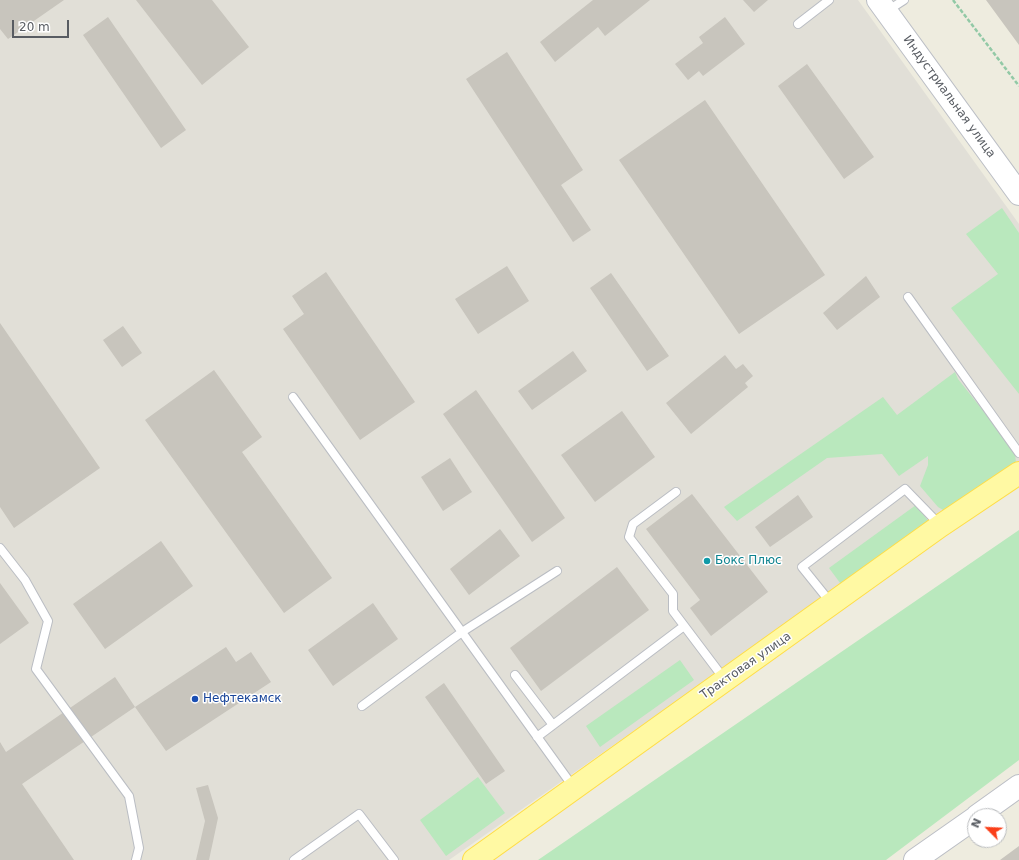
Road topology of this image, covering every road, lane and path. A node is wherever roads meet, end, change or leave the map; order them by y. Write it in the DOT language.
graph roads {
  1 [pos="829,0"];
  2 [pos="953,0"];
  3 [pos="890,4"];
  4 [pos="798,24"];
  5 [pos="1019,86"];
  6 [pos="1017,188"];
  7 [pos="908,297"];
  8 [pos="293,397"];
  9 [pos="1019,453"];
  10 [pos="1019,473"];
  11 [pos="676,492"];
  12 [pos="940,526"];
  13 [pos="0,548"];
  14 [pos="557,571"];
  15 [pos="832,605"];
  16 [pos="684,626"];
  17 [pos="462,632"];
  18 [pos="515,675"];
  19 [pos="725,681"];
  20 [pos="362,706"];
  21 [pos="553,725"];
  22 [pos="537,737"];
  23 [pos="574,789"];
  24 [pos="1015,792"];
  25 [pos="990,808"];
  26 [pos="967,823"];
  27 [pos="136,860"];
  28 [pos="294,860"];
  29 [pos="394,860"];
  30 [pos="474,860"];
  31 [pos="915,860"];
  1 -- 4 [label="lane"];
  2 -- 5 [label="path"];
  3 -- 6 [label="main road, Индустриальная улица"];
  7 -- 9 [label="lane"];
  8 -- 17 [label="lane"];
  10 -- 12 [label="main road, Трактовая улица"];
  11 -- 16 [label="lane"];
  12 -- 15 [label="main road, Трактовая улица"];
  12 -- 15 [label="lane"];
  13 -- 27 [label="lane"];
  14 -- 17 [label="lane"];
  15 -- 19 [label="main road, Трактовая улица"];
  16 -- 19 [label="lane"];
  16 -- 21 [label="lane"];
  17 -- 20 [label="lane"];
  17 -- 22 [label="lane"];
  18 -- 21 [label="lane"];
  19 -- 23 [label="main road, Трактовая улица"];
  21 -- 22 [label="lane"];
  22 -- 23 [label="lane"];
  23 -- 30 [label="main road, Трактовая улица"];
  24 -- 25 [label="main road"];
  26 -- 31 [label="main road"];
  28 -- 29 [label="lane"];
}
